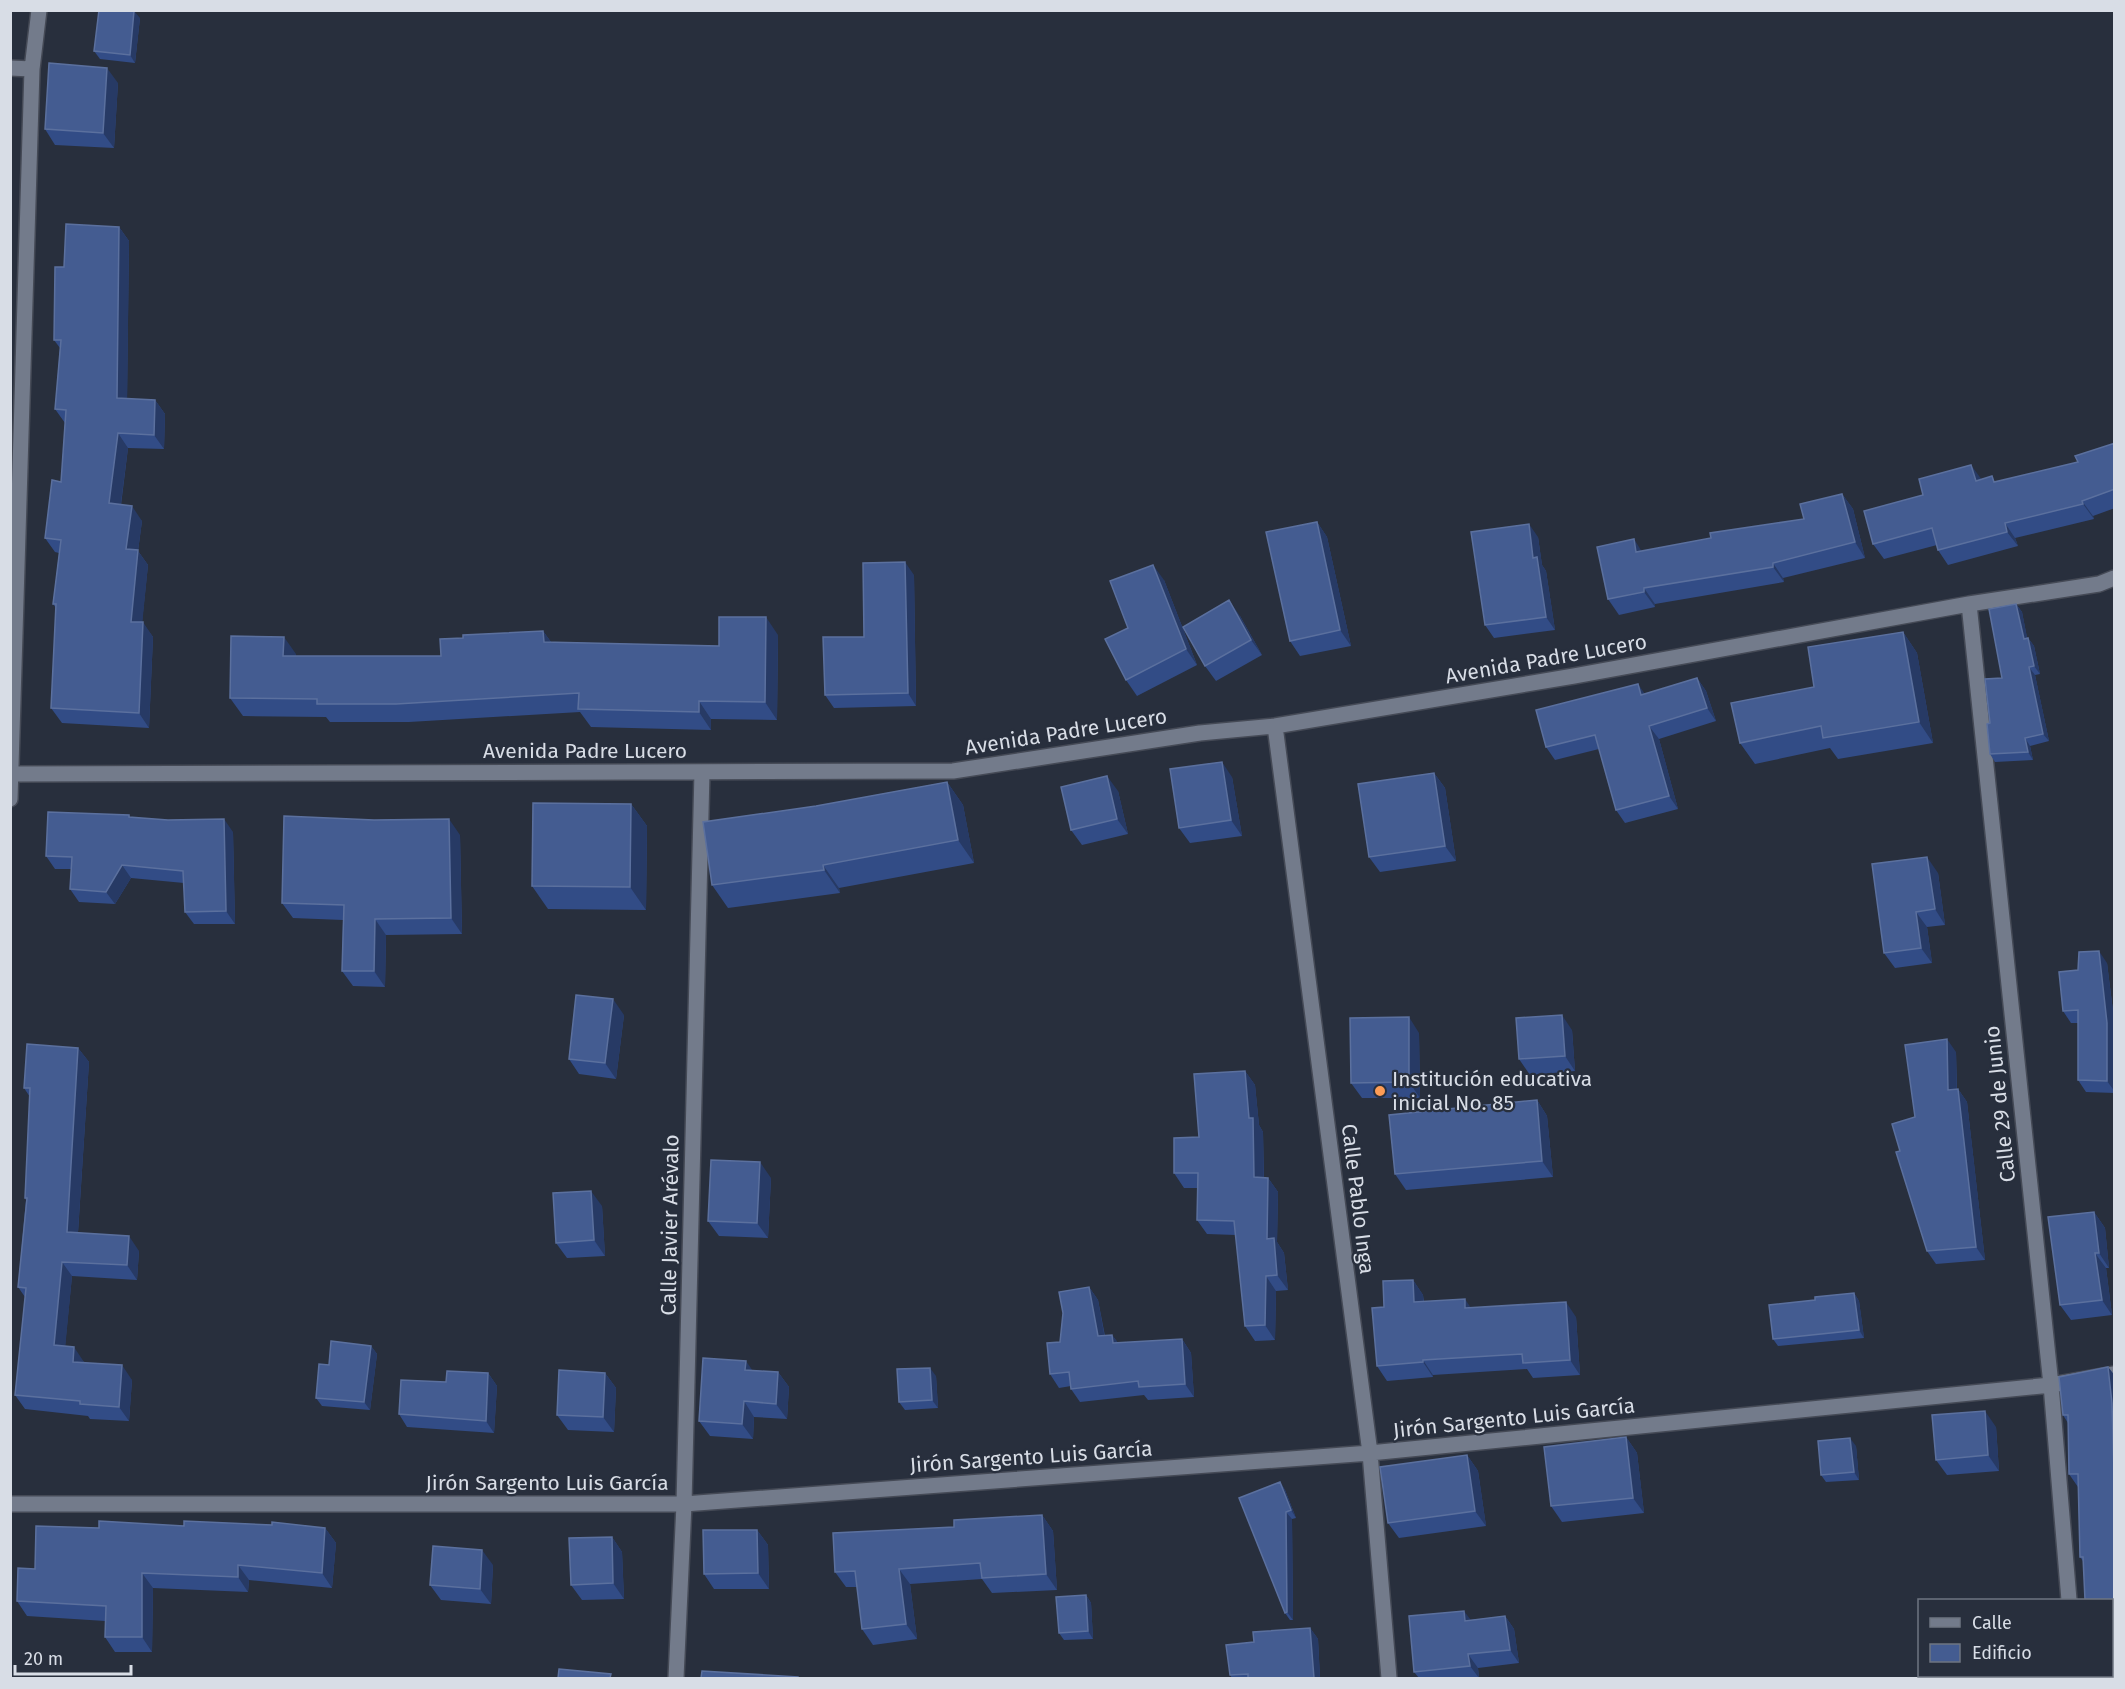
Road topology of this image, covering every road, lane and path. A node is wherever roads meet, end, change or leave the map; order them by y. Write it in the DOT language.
graph roads {
  1 [pos="39,10"];
  2 [pos="10,68"];
  3 [pos="32,69"];
  4 [pos="2115,578"];
  5 [pos="1969,604"];
  6 [pos="1275,726"];
  7 [pos="702,772"];
  8 [pos="11,774"];
  9 [pos="10,799"];
  10 [pos="2115,1374"];
  11 [pos="2050,1385"];
  12 [pos="1370,1454"];
  13 [pos="10,1504"];
  14 [pos="684,1504"];
  15 [pos="2069,1599"];
  16 [pos="676,1678"];
  17 [pos="1389,1678"];
  1 -- 3 [label="street"];
  2 -- 3 [label="street"];
  3 -- 8 [label="street"];
  4 -- 5 [label="street, Avenida Padre Lucero"];
  5 -- 6 [label="street, Avenida Padre Lucero"];
  5 -- 11 [label="street, Calle 29 de Junio"];
  6 -- 7 [label="street, Avenida Padre Lucero"];
  6 -- 12 [label="street, Calle Pablo Inga"];
  7 -- 8 [label="street, Avenida Padre Lucero"];
  7 -- 14 [label="street, Calle Javier Arévalo"];
  8 -- 9 [label="street"];
  10 -- 11 [label="street, Jirón Sargento Luis García"];
  11 -- 12 [label="street, Jirón Sargento Luis García"];
  11 -- 15 [label="street, Calle 29 de Junio"];
  12 -- 14 [label="street, Jirón Sargento Luis García"];
  12 -- 17 [label="street, Calle Pablo Inga"];
  13 -- 14 [label="street, Jirón Sargento Luis García"];
  14 -- 16 [label="street, Calle Javier Arévalo"];
}
